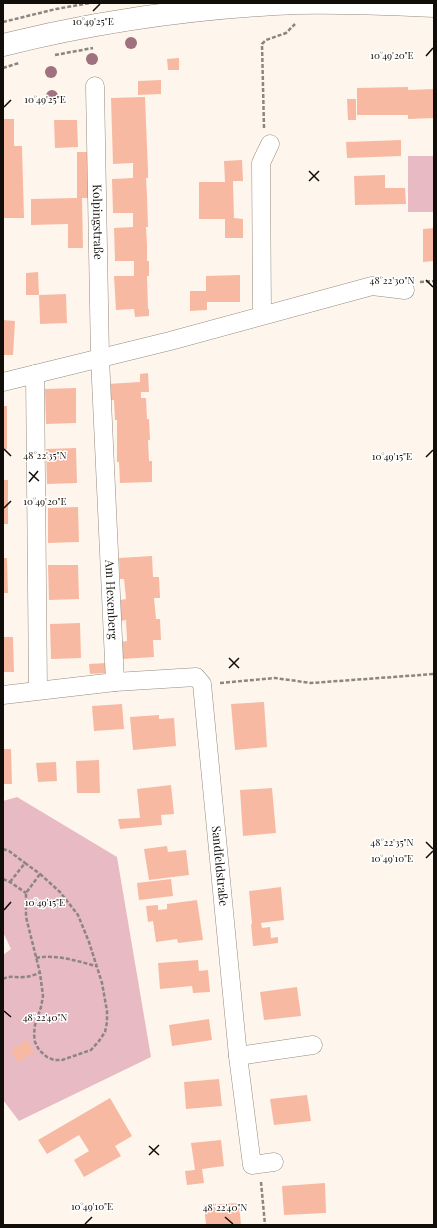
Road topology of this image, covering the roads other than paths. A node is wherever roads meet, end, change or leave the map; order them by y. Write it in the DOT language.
graph roads {
  1 [pos="434,6"];
  2 [pos="3,45"];
  3 [pos="95,86"];
  4 [pos="270,144"];
  5 [pos="405,290"];
  6 [pos="262,315"];
  7 [pos="100,358"];
  8 [pos="35,374"];
  9 [pos="3,382"];
  10 [pos="108,517"];
  11 [pos="115,682"];
  12 [pos="38,690"];
  13 [pos="3,695"];
  14 [pos="313,1045"];
  15 [pos="238,1056"];
  16 [pos="266,1163"];
  1 -- 2 [label="street"];
  3 -- 7 [label="street, Kolpingstraße"];
  4 -- 6 [label="street"];
  5 -- 6 [label="street"];
  6 -- 7 [label="street"];
  7 -- 8 [label="street"];
  7 -- 10 [label="street, Kolpingstraße"];
  8 -- 9 [label="street"];
  8 -- 12 [label="street"];
  10 -- 11 [label="street, Am Hexenberg"];
  11 -- 12 [label="street"];
  11 -- 15 [label="street, Sandfeldstraße"];
  12 -- 13 [label="street"];
  14 -- 15 [label="street"];
  15 -- 16 [label="street, Sandfeldstraße"];
}
